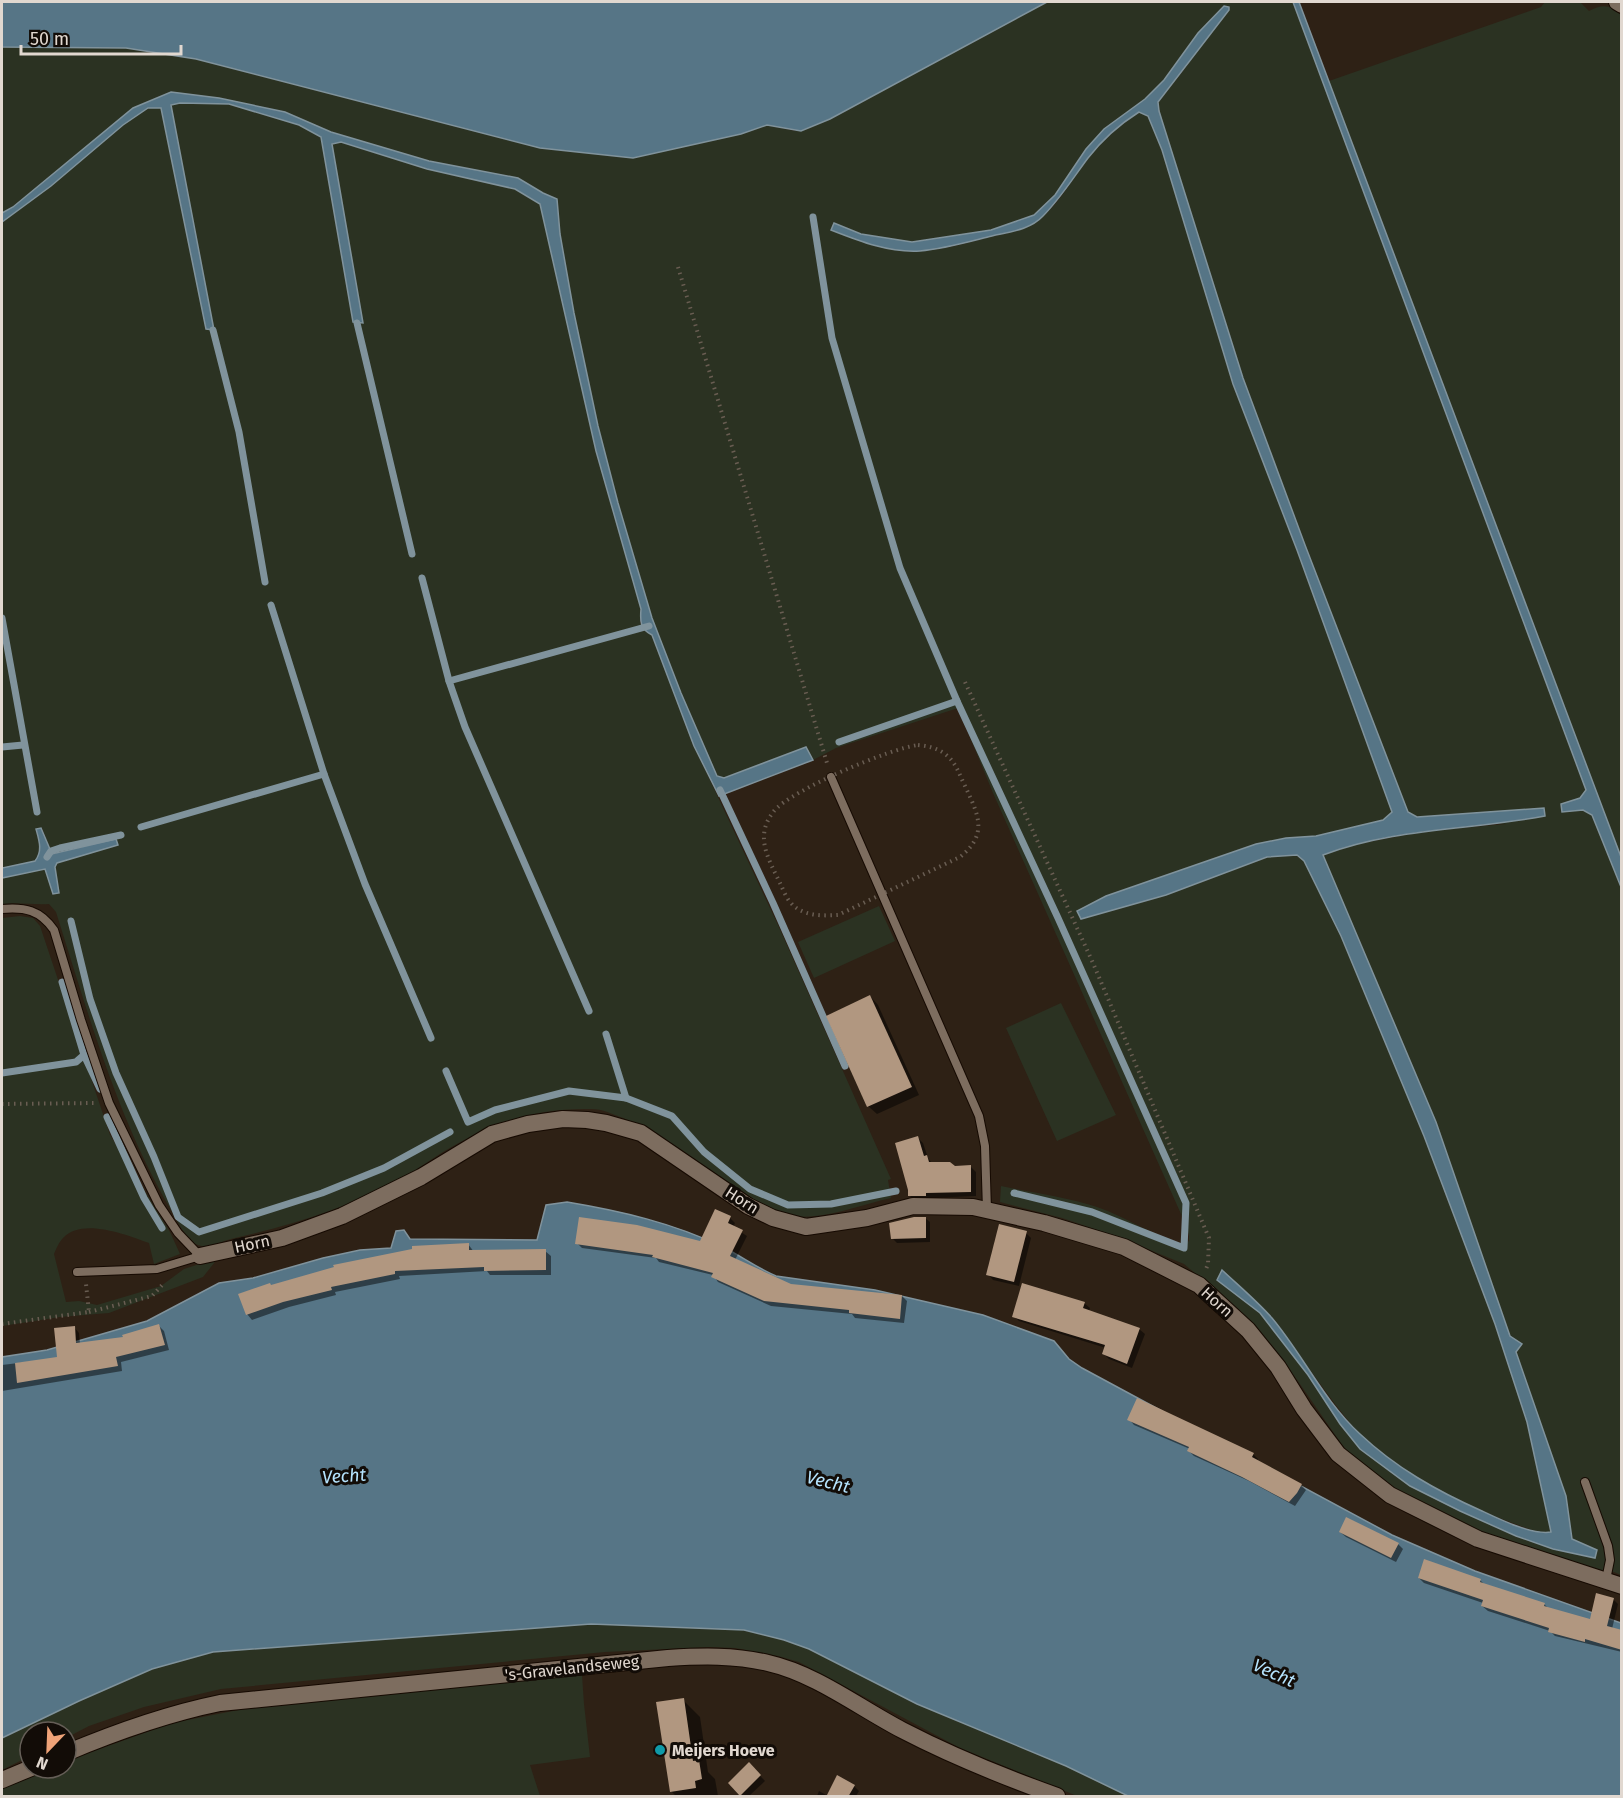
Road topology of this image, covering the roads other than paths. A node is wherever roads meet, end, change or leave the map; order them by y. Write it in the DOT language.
graph roads {
  1 [pos="1617,2"];
  2 [pos="1622,5"];
  3 [pos="831,777"];
  4 [pos="2,909"];
  5 [pos="987,1210"];
  6 [pos="200,1256"];
  7 [pos="81,1271"];
  8 [pos="1585,1482"];
  9 [pos="1614,1583"];
  10 [pos="78,1748"];
  11 [pos="18,1773"];
  12 [pos="2,1780"];
  13 [pos="1057,1797"];
  1 -- 2 [label="street"];
  3 -- 5 [label="lane"];
  4 -- 6 [label="lane"];
  5 -- 6 [label="street, Horn"];
  5 -- 9 [label="street, Horn"];
  6 -- 7 [label="lane"];
  8 -- 9 [label="lane"];
  10 -- 13 [label="street, 's-Gravelandseweg"];
  11 -- 12 [label="street"];
}
